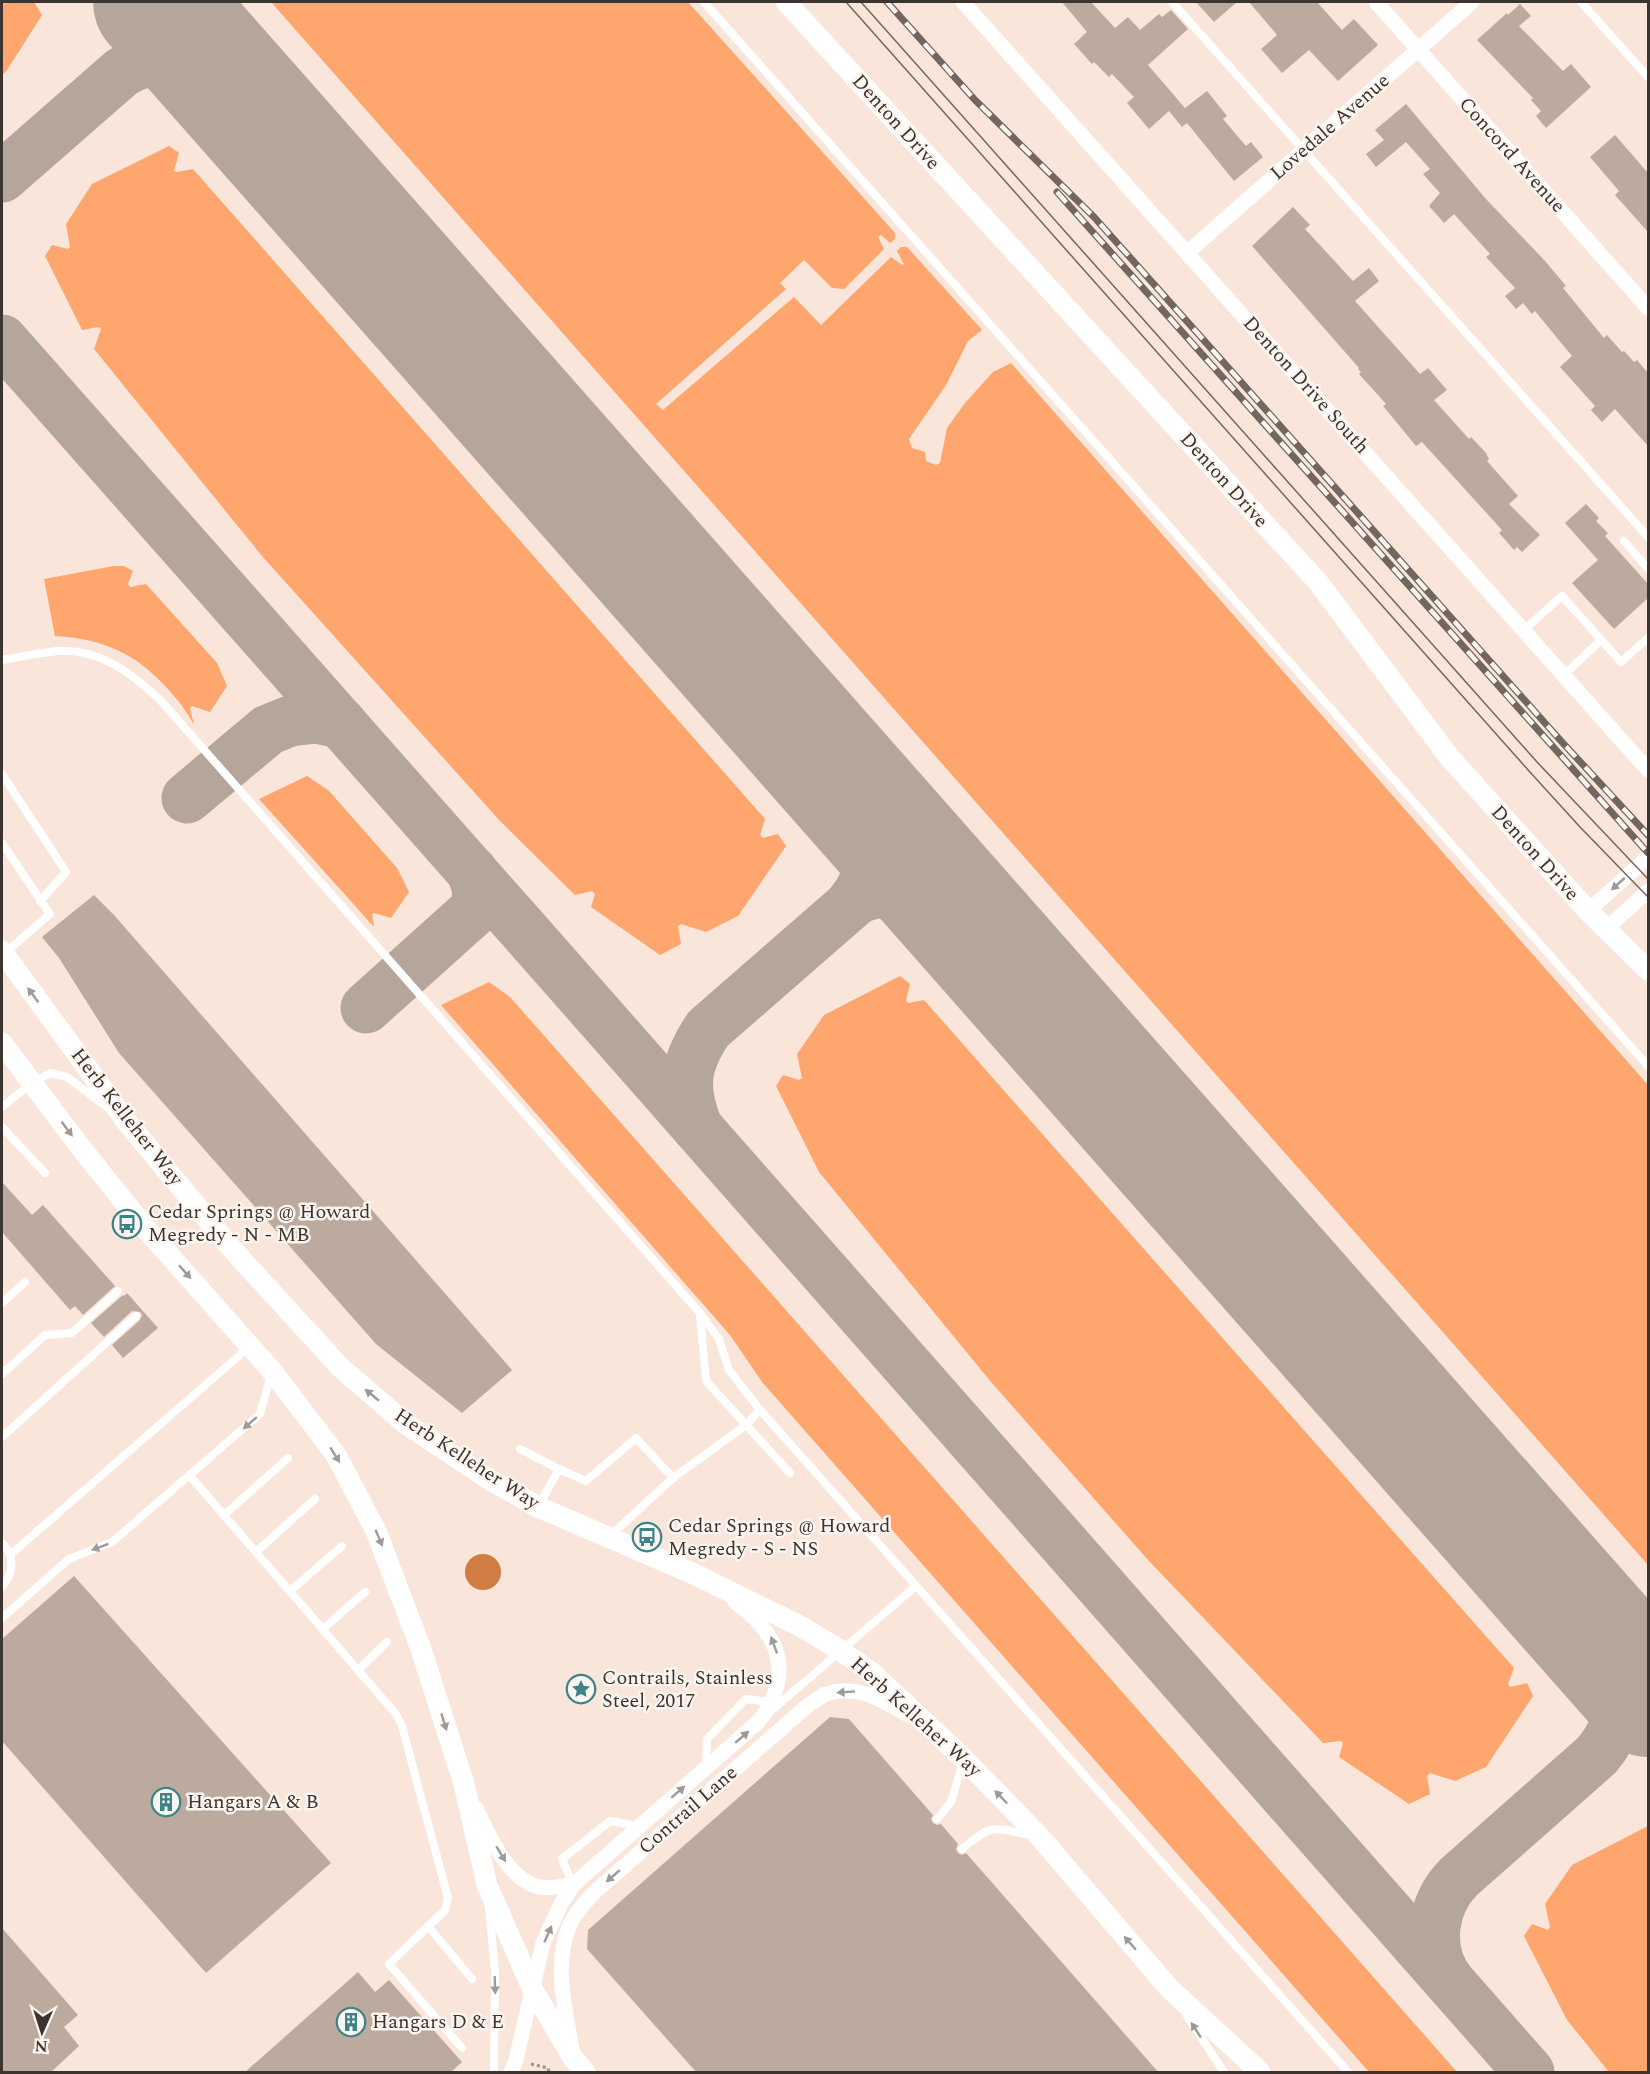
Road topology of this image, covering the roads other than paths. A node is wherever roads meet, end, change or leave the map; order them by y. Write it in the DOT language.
graph roads {
  1 [pos="704,2"];
  2 [pos="786,2"];
  3 [pos="963,2"];
  4 [pos="1172,2"];
  5 [pos="1376,2"];
  6 [pos="1472,2"];
  7 [pos="1581,2"];
  8 [pos="1418,49"];
  9 [pos="1648,77"];
  10 [pos="1305,149"];
  11 [pos="1188,252"];
  12 [pos="1648,308"];
  13 [pos="1648,537"];
  14 [pos="1624,541"];
  15 [pos="1648,568"];
  16 [pos="1524,630"];
  17 [pos="1648,638"];
  18 [pos="1601,640"];
  19 [pos="2,660"];
  20 [pos="1564,675"];
  21 [pos="1648,770"];
  22 [pos="2,774"];
  23 [pos="2,843"];
  24 [pos="1648,857"];
  25 [pos="1648,891"];
  26 [pos="40,901"];
  27 [pos="1588,911"];
  28 [pos="1606,929"];
  29 [pos="2,954"];
  30 [pos="1648,970"];
  31 [pos="2,1042"];
  32 [pos="1648,1066"];
  33 [pos="32,1083"];
  34 [pos="2,1107"];
  35 [pos="126,1121"];
  36 [pos="2,1127"];
  37 [pos="45,1173"];
  38 [pos="25,1282"];
  39 [pos="118,1291"];
  40 [pos="2,1303"];
  41 [pos="700,1313"];
  42 [pos="136,1316"];
  43 [pos="250,1346"];
  44 [pos="272,1371"];
  45 [pos="2,1374"];
  46 [pos="760,1410"];
  47 [pos="746,1425"];
  48 [pos="2,1437"];
  49 [pos="520,1449"];
  50 [pos="288,1458"];
  51 [pos="559,1469"];
  52 [pos="790,1473"];
  53 [pos="190,1476"];
  54 [pos="673,1478"];
  55 [pos="315,1499"];
  56 [pos="538,1507"];
  57 [pos="224,1515"];
  58 [pos="607,1538"];
  59 [pos="2,1544"];
  60 [pos="342,1546"];
  61 [pos="256,1552"];
  62 [pos="10,1555"];
  63 [pos="694,1574"];
  64 [pos="916,1586"];
  65 [pos="2,1587"];
  66 [pos="290,1591"];
  67 [pos="365,1592"];
  68 [pos="2,1618"];
  69 [pos="323,1629"];
  70 [pos="387,1642"];
  71 [pos="840,1650"];
  72 [pos="358,1670"];
  73 [pos="772,1702"];
  74 [pos="758,1722"];
  75 [pos="936,1731"];
  76 [pos="964,1758"];
  77 [pos="706,1768"];
  78 [pos="464,1784"];
  79 [pos="937,1819"];
  80 [pos="639,1826"];
  81 [pos="1040,1837"];
  82 [pos="962,1849"];
  83 [pos="486,1885"];
  84 [pos="573,1885"];
  85 [pos="428,1926"];
  86 [pos="472,1979"];
  87 [pos="1168,1987"];
  88 [pos="533,1990"];
  89 [pos="462,2048"];
  90 [pos="579,2065"];
  91 [pos="494,2073"];
  92 [pos="511,2073"];
  93 [pos="1224,2073"];
  94 [pos="1260,2073"];
  95 [pos="1348,2073"];
  1 -- 32 [label="lane"];
  2 -- 27 [label="main road, Denton Drive"];
  3 -- 11 [label="street, Denton Drive South"];
  4 -- 10 [label="lane"];
  5 -- 8 [label="street, Concord Avenue"];
  6 -- 8 [label="street, Lovedale Avenue"];
  7 -- 9 [label="lane"];
  8 -- 10 [label="street, Lovedale Avenue"];
  8 -- 12 [label="street, Concord Avenue"];
  10 -- 11 [label="street, Lovedale Avenue"];
  10 -- 13 [label="lane"];
  11 -- 16 [label="street, Denton Drive South"];
  14 -- 15 [label="lane"];
  16 -- 18 [label="lane"];
  16 -- 20 [label="street, Denton Drive South"];
  17 -- 18 [label="lane"];
  18 -- 20 [label="lane"];
  19 -- 41 [label="lane"];
  20 -- 21 [label="street, Denton Drive South"];
  22 -- 26 [label="lane"];
  23 -- 26 [label="lane"];
  24 -- 27 [label="street, one-way"];
  25 -- 28 [label="street"];
  26 -- 29 [label="lane"];
  27 -- 28 [label="main road, Denton Drive"];
  28 -- 30 [label="main road, Denton Drive"];
  35 -- 29 [label="main road, Herb Kelleher Way, one-way"];
  31 -- 33 [label="main road"];
  33 -- 34 [label="lane"];
  33 -- 35 [label="lane"];
  33 -- 43 [label="main road, one-way"];
  56 -- 35 [label="main road, Herb Kelleher Way, one-way"];
  36 -- 37 [label="lane"];
  38 -- 40 [label="lane"];
  39 -- 45 [label="lane"];
  41 -- 46 [label="lane"];
  41 -- 47 [label="lane"];
  42 -- 48 [label="lane"];
  43 -- 44 [label="main road"];
  43 -- 62 [label="lane"];
  44 -- 53 [label="lane, one-way"];
  44 -- 78 [label="main road, one-way"];
  46 -- 47 [label="lane"];
  46 -- 64 [label="lane"];
  47 -- 52 [label="lane"];
  47 -- 54 [label="lane"];
  49 -- 51 [label="lane"];
  50 -- 57 [label="lane"];
  51 -- 54 [label="lane"];
  51 -- 56 [label="lane"];
  53 -- 57 [label="lane"];
  53 -- 68 [label="lane, one-way"];
  54 -- 58 [label="lane"];
  55 -- 61 [label="lane"];
  56 -- 58 [label="main road, Herb Kelleher Way"];
  57 -- 61 [label="lane"];
  58 -- 63 [label="main road, Herb Kelleher Way"];
  59 -- 62 [label="lane"];
  60 -- 66 [label="lane"];
  61 -- 66 [label="lane"];
  62 -- 65 [label="lane"];
  63 -- 71 [label="main road, Herb Kelleher Way"];
  73 -- 63 [label="street, Contrail Lane, one-way"];
  64 -- 71 [label="lane, Contrail Lane"];
  64 -- 95 [label="lane"];
  66 -- 69 [label="lane"];
  67 -- 69 [label="lane"];
  69 -- 72 [label="lane"];
  70 -- 72 [label="lane"];
  71 -- 74 [label="lane, Contrail Lane"];
  71 -- 75 [label="main road, Herb Kelleher Way"];
  72 -- 85 [label="lane"];
  73 -- 74 [label="street, Contrail Lane"];
  73 -- 77 [label="lane"];
  77 -- 74 [label="street, Contrail Lane, one-way"];
  75 -- 76 [label="main road, Herb Kelleher Way"];
  75 -- 90 [label="street, Contrail Lane, one-way"];
  76 -- 79 [label="lane"];
  81 -- 76 [label="main road, Herb Kelleher Way, one-way"];
  80 -- 77 [label="street, Contrail Lane, one-way"];
  78 -- 83 [label="main road"];
  78 -- 84 [label="street, one-way"];
  80 -- 84 [label="street, Contrail Lane"];
  80 -- 84 [label="lane"];
  81 -- 82 [label="lane"];
  87 -- 81 [label="main road, Herb Kelleher Way, one-way"];
  83 -- 88 [label="main road"];
  83 -- 91 [label="lane, one-way"];
  88 -- 84 [label="street, Contrail Lane, one-way"];
  85 -- 86 [label="lane"];
  85 -- 89 [label="lane"];
  93 -- 87 [label="lane, one-way"];
  87 -- 94 [label="main road, Herb Kelleher Way"];
  88 -- 90 [label="main road"];
  88 -- 92 [label="street, Contrail Lane"];
}
